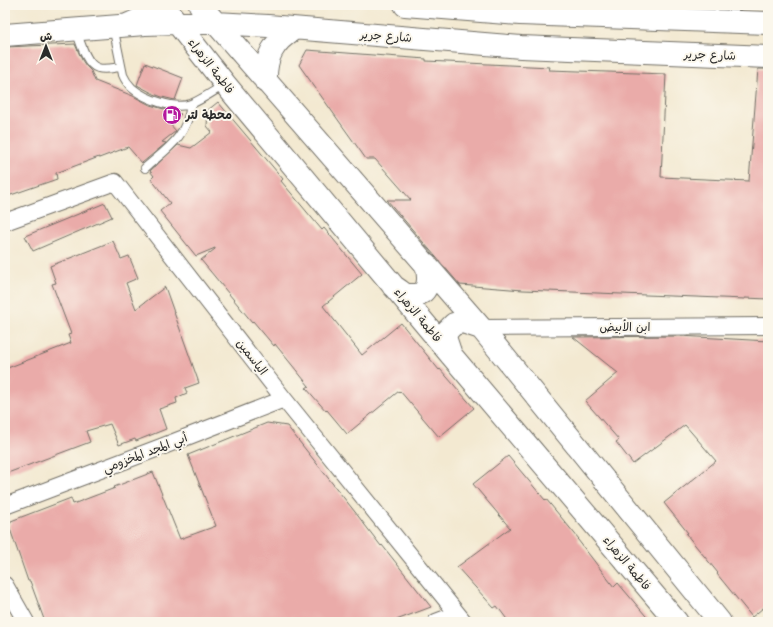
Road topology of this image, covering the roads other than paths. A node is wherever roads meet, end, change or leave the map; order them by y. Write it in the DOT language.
graph roads {
  1 [pos="146,5"];
  2 [pos="163,5"];
  3 [pos="200,5"];
  4 [pos="405,5"];
  5 [pos="521,9"];
  6 [pos="659,12"];
  7 [pos="217,14"];
  8 [pos="178,23"];
  9 [pos="768,23"];
  10 [pos="120,25"];
  11 [pos="294,29"];
  12 [pos="76,30"];
  13 [pos="233,32"];
  14 [pos="5,35"];
  15 [pos="202,54"];
  16 [pos="768,57"];
  17 [pos="120,67"];
  18 [pos="266,82"];
  19 [pos="225,84"];
  20 [pos="191,104"];
  21 [pos="145,168"];
  22 [pos="5,222"];
  23 [pos="426,264"];
  24 [pos="392,285"];
  25 [pos="768,326"];
  26 [pos="481,328"];
  27 [pos="451,355"];
  28 [pos="284,399"];
  29 [pos="5,506"];
  30 [pos="5,585"];
  31 [pos="460,618"];
  32 [pos="26,622"];
  33 [pos="436,622"];
  34 [pos="676,622"];
  35 [pos="720,622"];
  1 -- 10 [label="main road"];
  2 -- 8 [label="main road, فاطمة الزهراء"];
  3 -- 7 [label="main road"];
  4 -- 5 [label="main road"];
  5 -- 6 [label="main road"];
  6 -- 9 [label="main road"];
  7 -- 8 [label="main road"];
  7 -- 13 [label="main road"];
  8 -- 10 [label="main road"];
  8 -- 15 [label="main road, فاطمة الزهراء"];
  10 -- 12 [label="main road"];
  10 -- 17 [label="lane"];
  11 -- 13 [label="main road, شارع جرير"];
  11 -- 16 [label="main road, شارع جرير"];
  11 -- 18 [label="main road"];
  12 -- 14 [label="main road"];
  12 -- 17 [label="lane"];
  13 -- 15 [label="main road"];
  13 -- 18 [label="main road"];
  15 -- 19 [label="main road, فاطمة الزهراء"];
  17 -- 20 [label="lane"];
  18 -- 23 [label="main road"];
  19 -- 20 [label="lane"];
  19 -- 24 [label="main road, فاطمة الزهراء"];
  20 -- 21 [label="lane"];
  22 -- 28 [label="street, الياسمين"];
  23 -- 24 [label="main road"];
  23 -- 26 [label="main road"];
  24 -- 27 [label="main road, فاطمة الزهراء"];
  25 -- 26 [label="street, ابن الأبيض"];
  26 -- 27 [label="main road"];
  26 -- 35 [label="main road"];
  27 -- 34 [label="main road, فاطمة الزهراء"];
  28 -- 29 [label="street, أبي المجد المخزومي"];
  28 -- 31 [label="street, الياسمين"];
  30 -- 32 [label="street"];
  31 -- 33 [label="street"];
}
